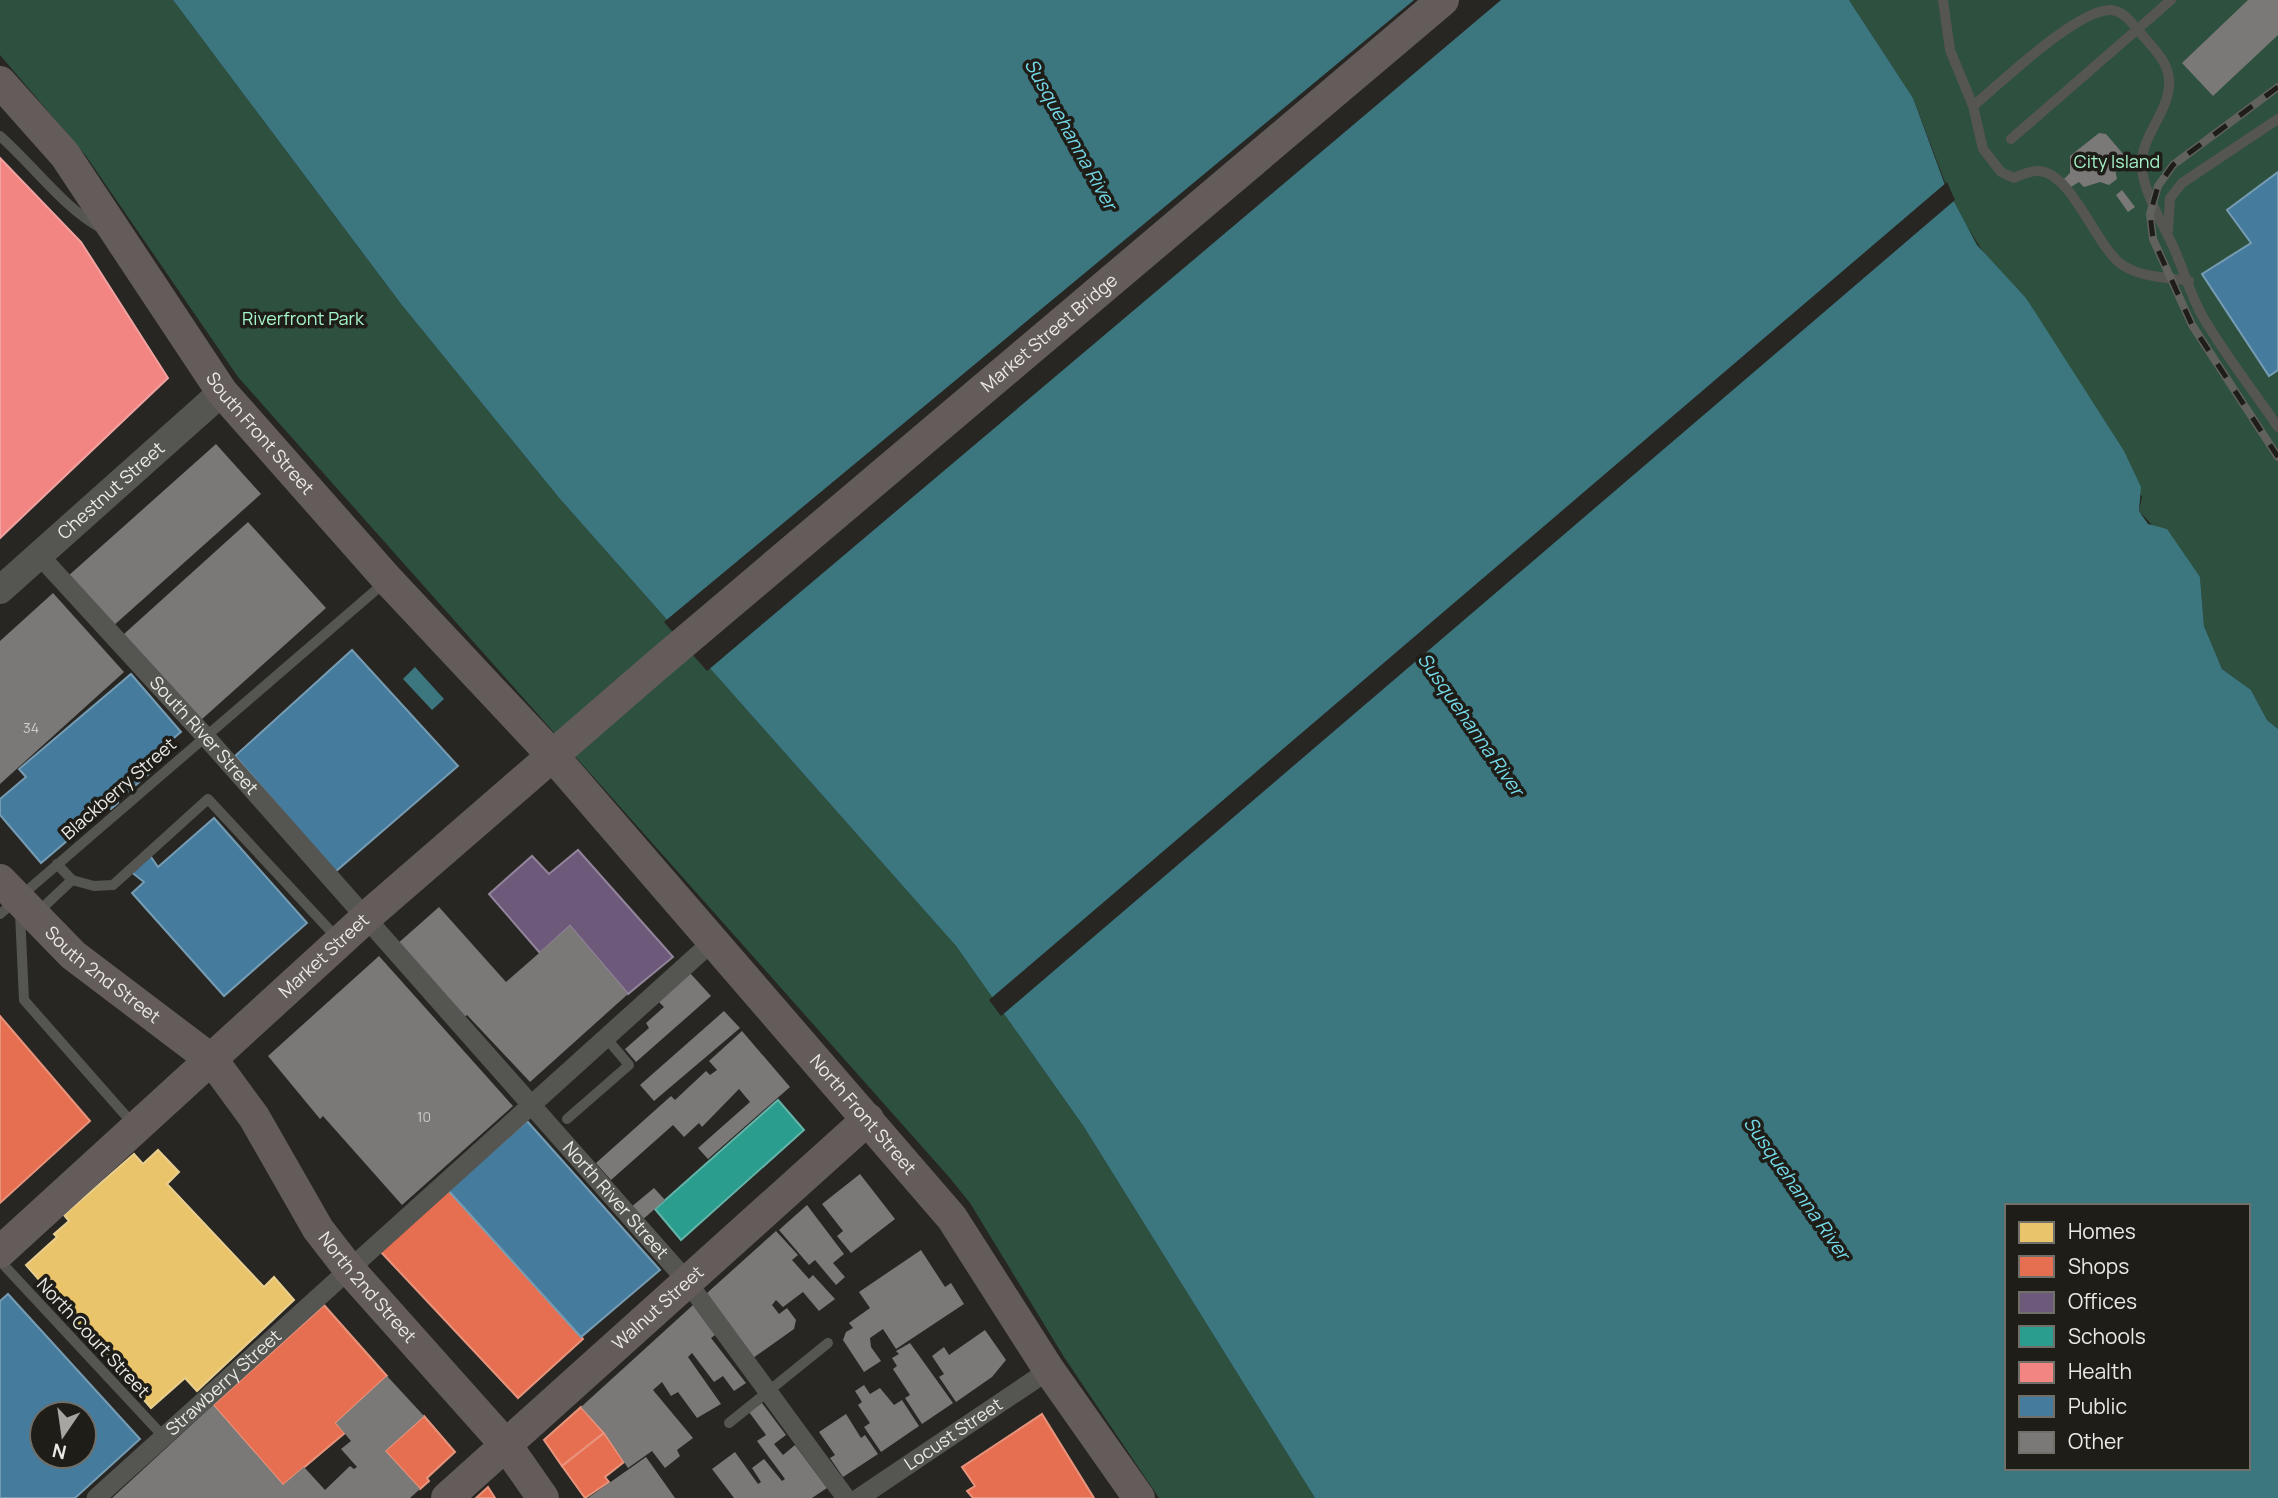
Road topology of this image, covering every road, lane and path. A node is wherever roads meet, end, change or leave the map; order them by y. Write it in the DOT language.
graph roads {
  1 [pos="1443,0"];
  2 [pos="1943,0"];
  3 [pos="2171,0"];
  4 [pos="2137,29"];
  5 [pos="0,82"];
  6 [pos="1973,106"];
  7 [pos="2278,118"];
  8 [pos="0,136"];
  9 [pos="2011,139"];
  10 [pos="117,236"];
  11 [pos="2169,238"];
  12 [pos="2189,281"];
  13 [pos="222,392"];
  14 [pos="2278,427"];
  15 [pos="40,556"];
  16 [pos="388,580"];
  17 [pos="0,590"];
  18 [pos="656,666"];
  19 [pos="205,736"];
  20 [pos="553,756"];
  21 [pos="57,864"];
  22 [pos="72,880"];
  23 [pos="13,902"];
  24 [pos="365,918"];
  25 [pos="340,942"];
  26 [pos="712,942"];
  27 [pos="607,1039"];
  28 [pos="213,1061"];
  29 [pos="533,1107"];
  30 [pos="566,1119"];
  31 [pos="868,1119"];
  32 [pos="137,1128"];
  33 [pos="0,1252"];
  34 [pos="0,1261"];
  35 [pos="349,1269"];
  36 [pos="686,1280"];
  37 [pos="828,1343"];
  38 [pos="1049,1370"];
  39 [pos="769,1390"];
  40 [pos="729,1423"];
  41 [pos="163,1436"];
  42 [pos="506,1446"];
  43 [pos="96,1498"];
  44 [pos="447,1498"];
  45 [pos="542,1498"];
  46 [pos="846,1498"];
  47 [pos="859,1498"];
  48 [pos="1139,1498"];
  1 -- 18 [label="main road, Market Street Bridge"];
  2 -- 6 [label="lane"];
  3 -- 4 [label="lane"];
  4 -- 6 [label="lane"];
  4 -- 9 [label="lane"];
  4 -- 11 [label="lane"];
  5 -- 10 [label="main road, South Front Street"];
  6 -- 12 [label="lane"];
  7 -- 11 [label="lane"];
  8 -- 10 [label="lane"];
  10 -- 13 [label="main road, South Front Street"];
  11 -- 12 [label="lane"];
  12 -- 14 [label="lane"];
  13 -- 15 [label="main road, Chestnut Street"];
  13 -- 16 [label="main road, South Front Street"];
  15 -- 17 [label="main road, Chestnut Street"];
  15 -- 19 [label="street, South River Street"];
  16 -- 19 [label="lane, Blackberry Street"];
  16 -- 20 [label="main road, South Front Street"];
  18 -- 20 [label="main road, Market Street"];
  19 -- 21 [label="lane, Blackberry Street"];
  19 -- 24 [label="street, South River Street"];
  20 -- 24 [label="main road, Market Street"];
  20 -- 26 [label="main road, North Front Street"];
  21 -- 22 [label="lane"];
  21 -- 23 [label="lane, Blackberry Street"];
  22 -- 23 [label="lane"];
  22 -- 25 [label="lane"];
  23 -- 28 [label="main road, South 2nd Street"];
  23 -- 32 [label="lane"];
  24 -- 25 [label="main road, Market Street"];
  24 -- 29 [label="street, North River Street"];
  25 -- 28 [label="main road, Market Street"];
  26 -- 27 [label="street"];
  26 -- 31 [label="main road, North Front Street"];
  27 -- 29 [label="street"];
  27 -- 30 [label="lane"];
  28 -- 32 [label="main road, Market Street"];
  28 -- 35 [label="main road, North 2nd Street"];
  29 -- 35 [label="street, Strawberry Street"];
  29 -- 36 [label="street, North River Street"];
  31 -- 36 [label="main road, Walnut Street"];
  31 -- 38 [label="main road, North Front Street"];
  32 -- 33 [label="main road, Market Street"];
  34 -- 41 [label="lane, North Court Street"];
  35 -- 41 [label="street, Strawberry Street"];
  35 -- 42 [label="main road, North 2nd Street"];
  36 -- 39 [label="street, North River Street"];
  36 -- 42 [label="main road, Walnut Street"];
  37 -- 39 [label="lane"];
  38 -- 47 [label="street, Locust Street"];
  38 -- 48 [label="main road, North Front Street"];
  39 -- 40 [label="lane"];
  39 -- 46 [label="street, North River Street"];
  41 -- 43 [label="street, Strawberry Street"];
  42 -- 44 [label="main road, Walnut Street"];
  42 -- 45 [label="main road, North 2nd Street"];
}
